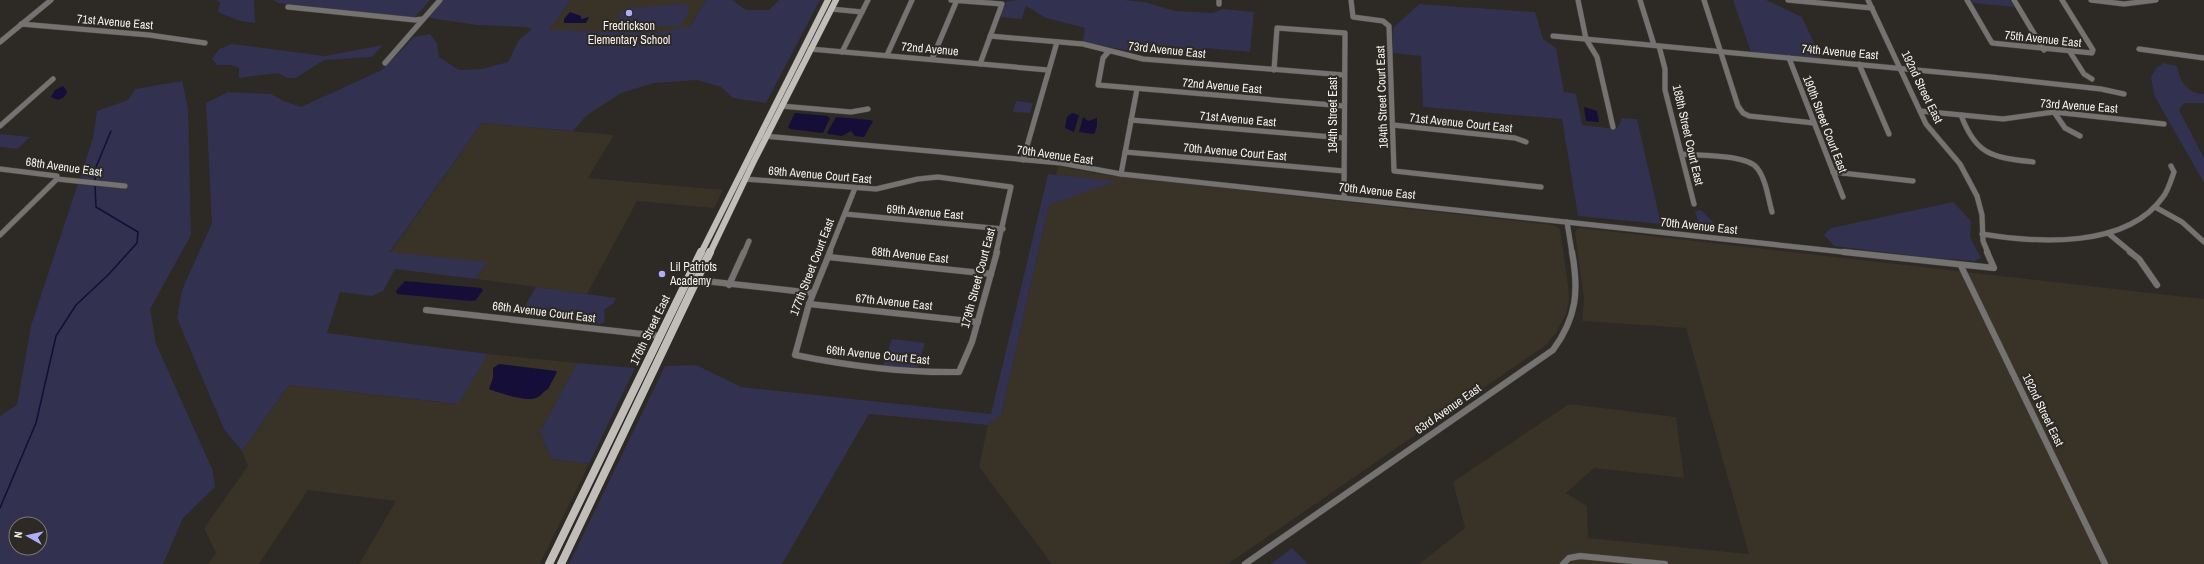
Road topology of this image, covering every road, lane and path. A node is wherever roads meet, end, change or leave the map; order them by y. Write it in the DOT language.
graph roads {
  1 [pos="51,0"];
  2 [pos="440,0"];
  3 [pos="828,0"];
  4 [pos="836,0"];
  5 [pos="868,0"];
  6 [pos="912,0"];
  7 [pos="951,0"];
  8 [pos="957,0"];
  9 [pos="1351,0"];
  10 [pos="1578,0"];
  11 [pos="1640,0"];
  12 [pos="1704,0"];
  13 [pos="1788,0"];
  14 [pos="1868,0"];
  15 [pos="1967,0"];
  16 [pos="2014,0"];
  17 [pos="2062,0"];
  18 [pos="2091,0"];
  19 [pos="2156,0"];
  20 [pos="2117,2"];
  21 [pos="288,7"];
  22 [pos="1872,8"];
  23 [pos="831,9"];
  24 [pos="862,12"];
  25 [pos="423,19"];
  26 [pos="21,24"];
  27 [pos="990,36"];
  28 [pos="1553,36"];
  29 [pos="1586,39"];
  30 [pos="0,42"];
  31 [pos="1057,42"];
  32 [pos="206,43"];
  33 [pos="1656,46"];
  34 [pos="810,49"];
  35 [pos="2139,49"];
  36 [pos="2044,50"];
  37 [pos="1109,51"];
  38 [pos="842,52"];
  39 [pos="1721,52"];
  40 [pos="2070,52"];
  41 [pos="887,56"];
  42 [pos="1789,58"];
  43 [pos="2204,58"];
  44 [pos="932,59"];
  45 [pos="385,63"];
  46 [pos="980,64"];
  47 [pos="1858,64"];
  48 [pos="1900,68"];
  49 [pos="1048,70"];
  50 [pos="1274,70"];
  51 [pos="1344,75"];
  52 [pos="53,79"];
  53 [pos="2092,79"];
  54 [pos="1136,88"];
  55 [pos="2124,94"];
  56 [pos="781,106"];
  57 [pos="1344,106"];
  58 [pos="868,109"];
  59 [pos="1920,111"];
  60 [pos="2054,112"];
  61 [pos="1961,116"];
  62 [pos="1131,120"];
  63 [pos="1814,123"];
  64 [pos="2164,124"];
  65 [pos="1393,125"];
  66 [pos="0,126"];
  67 [pos="1613,128"];
  68 [pos="1889,134"];
  69 [pos="762,136"];
  70 [pos="2080,136"];
  71 [pos="1344,138"];
  72 [pos="1526,142"];
  73 [pos="1125,152"];
  74 [pos="1682,154"];
  75 [pos="1023,160"];
  76 [pos="2033,162"];
  77 [pos="2171,166"];
  78 [pos="0,169"];
  79 [pos="1344,171"];
  80 [pos="1833,172"];
  81 [pos="1121,174"];
  82 [pos="57,179"];
  83 [pos="745,179"];
  84 [pos="1913,181"];
  85 [pos="125,186"];
  86 [pos="1010,187"];
  87 [pos="1541,187"];
  88 [pos="855,188"];
  89 [pos="1344,197"];
  90 [pos="1842,197"];
  91 [pos="1694,204"];
  92 [pos="2155,207"];
  93 [pos="1772,212"];
  94 [pos="845,214"];
  95 [pos="1567,222"];
  96 [pos="1002,229"];
  97 [pos="2108,233"];
  98 [pos="0,234"];
  99 [pos="1982,234"];
  100 [pos="749,241"];
  101 [pos="2204,242"];
  102 [pos="828,257"];
  103 [pos="1961,266"];
  104 [pos="1994,268"];
  105 [pos="991,274"];
  106 [pos="696,280"];
  107 [pos="729,285"];
  108 [pos="2157,285"];
  109 [pos="813,293"];
  110 [pos="809,304"];
  111 [pos="426,310"];
  112 [pos="978,322"];
  113 [pos="660,336"];
  114 [pos="795,355"];
  115 [pos="645,366"];
  116 [pos="959,372"];
  117 [pos="641,396"];
  118 [pos="1564,563"];
  119 [pos="549,564"];
  120 [pos="560,564"];
  121 [pos="1245,564"];
  122 [pos="1665,564"];
  123 [pos="2105,564"];
  1 -- 26 [label="street"];
  2 -- 25 [label="street"];
  3 -- 69 [label="main road, 176th Street East"];
  4 -- 23 [label="main road, 176th Street East"];
  5 -- 24 [label="street"];
  6 -- 41 [label="street"];
  7 -- 8 [label="street"];
  8 -- 27 [label="street"];
  8 -- 44 [label="street"];
  9 -- 65 [label="street, 184th Street Court East"];
  10 -- 29 [label="street"];
  11 -- 33 [label="street, 188th Street Court East"];
  12 -- 39 [label="street"];
  13 -- 22 [label="street"];
  14 -- 22 [label="street, 192nd Street East"];
  15 -- 36 [label="street, 75th Avenue East"];
  16 -- 36 [label="street"];
  17 -- 40 [label="street, 75th Avenue East"];
  18 -- 20 [label="street"];
  19 -- 20 [label="street"];
  21 -- 25 [label="street"];
  22 -- 48 [label="street, 192nd Street East"];
  23 -- 24 [label="street"];
  23 -- 34 [label="main road, 176th Street East"];
  24 -- 38 [label="street"];
  25 -- 45 [label="street"];
  26 -- 30 [label="street"];
  26 -- 32 [label="street, 71st Avenue East"];
  27 -- 31 [label="street, 73rd Avenue East"];
  27 -- 46 [label="street"];
  28 -- 29 [label="street, 74th Avenue East"];
  29 -- 33 [label="street, 74th Avenue East"];
  29 -- 67 [label="street"];
  31 -- 37 [label="street, 73rd Avenue East"];
  31 -- 49 [label="street"];
  33 -- 39 [label="street, 74th Avenue East"];
  33 -- 74 [label="street, 188th Street Court East"];
  34 -- 38 [label="street, 72nd Avenue"];
  34 -- 56 [label="main road, 176th Street East"];
  35 -- 43 [label="street"];
  36 -- 40 [label="street, 75th Avenue East"];
  37 -- 50 [label="street, 73rd Avenue East"];
  37 -- 54 [label="street, 72nd Avenue East"];
  38 -- 41 [label="street, 72nd Avenue"];
  39 -- 42 [label="street, 74th Avenue East"];
  39 -- 63 [label="street"];
  40 -- 53 [label="street"];
  41 -- 44 [label="street, 72nd Avenue"];
  42 -- 47 [label="street, 74th Avenue East"];
  42 -- 63 [label="street, 190th Street Court East"];
  44 -- 46 [label="street, 72nd Avenue"];
  46 -- 49 [label="street, 72nd Avenue"];
  47 -- 48 [label="street, 74th Avenue East"];
  47 -- 68 [label="street"];
  48 -- 55 [label="street, 74th Avenue East"];
  48 -- 59 [label="street, 192nd Street East"];
  49 -- 75 [label="street"];
  50 -- 51 [label="street, 73rd Avenue East"];
  50 -- 51 [label="street, 184th Street East"];
  51 -- 57 [label="street, 184th Street East"];
  52 -- 66 [label="street"];
  54 -- 57 [label="street, 72nd Avenue East"];
  54 -- 62 [label="street"];
  56 -- 58 [label="street"];
  56 -- 69 [label="main road, 176th Street East"];
  57 -- 71 [label="street, 184th Street East"];
  59 -- 61 [label="street, 73rd Avenue East"];
  59 -- 99 [label="street, 192nd Street East"];
  60 -- 61 [label="street, 73rd Avenue East"];
  60 -- 64 [label="street, 73rd Avenue East"];
  60 -- 70 [label="street"];
  61 -- 76 [label="street"];
  62 -- 71 [label="street, 71st Avenue East"];
  62 -- 73 [label="street"];
  63 -- 80 [label="street, 190th Street Court East"];
  65 -- 72 [label="street, 71st Avenue Court East"];
  65 -- 87 [label="street, 184th Street Court East"];
  69 -- 75 [label="street, 70th Avenue East"];
  69 -- 83 [label="main road, 176th Street East"];
  69 -- 113 [label="main road, 176th Street East"];
  71 -- 79 [label="street, 184th Street East"];
  73 -- 79 [label="street, 70th Avenue Court East"];
  73 -- 81 [label="street"];
  74 -- 91 [label="street, 188th Street Court East"];
  74 -- 93 [label="street"];
  75 -- 81 [label="street, 70th Avenue East"];
  77 -- 92 [label="street"];
  78 -- 82 [label="street, 68th Avenue East"];
  79 -- 89 [label="street, 184th Street East"];
  80 -- 84 [label="street"];
  80 -- 90 [label="street, 190th Street Court East"];
  81 -- 89 [label="street, 70th Avenue East"];
  82 -- 85 [label="street, 68th Avenue East"];
  82 -- 98 [label="street"];
  83 -- 88 [label="street, 69th Avenue Court East"];
  83 -- 106 [label="main road, 176th Street East"];
  86 -- 88 [label="street, 69th Avenue Court East"];
  86 -- 96 [label="street, 179th Street Court East"];
  88 -- 94 [label="street, 177th Street Court East"];
  89 -- 95 [label="street, 70th Avenue East"];
  92 -- 97 [label="street"];
  92 -- 101 [label="street"];
  94 -- 96 [label="street, 69th Avenue East"];
  94 -- 102 [label="street, 177th Street Court East"];
  95 -- 103 [label="street, 70th Avenue East"];
  95 -- 121 [label="street, 63rd Avenue East"];
  96 -- 105 [label="street, 179th Street Court East"];
  97 -- 99 [label="street"];
  97 -- 108 [label="street"];
  99 -- 104 [label="street, 192nd Street East"];
  100 -- 107 [label="street"];
  102 -- 105 [label="street, 68th Avenue East"];
  102 -- 109 [label="street, 177th Street Court East"];
  103 -- 104 [label="street, 70th Avenue East"];
  103 -- 123 [label="street, 192nd Street East"];
  105 -- 112 [label="street, 179th Street Court East"];
  106 -- 107 [label="street"];
  106 -- 117 [label="main road, 176th Street East"];
  107 -- 109 [label="street"];
  109 -- 110 [label="street, 177th Street Court East"];
  110 -- 112 [label="street, 67th Avenue East"];
  110 -- 114 [label="street, 177th Street Court East"];
  111 -- 113 [label="street, 66th Avenue Court East"];
  112 -- 116 [label="street, 179th Street Court East"];
  113 -- 115 [label="main road, 176th Street East"];
  114 -- 116 [label="street, 66th Avenue Court East"];
  115 -- 117 [label="main road"];
  115 -- 119 [label="main road, 176th Street East"];
  117 -- 120 [label="main road, 176th Street East"];
  118 -- 122 [label="street"];
}
